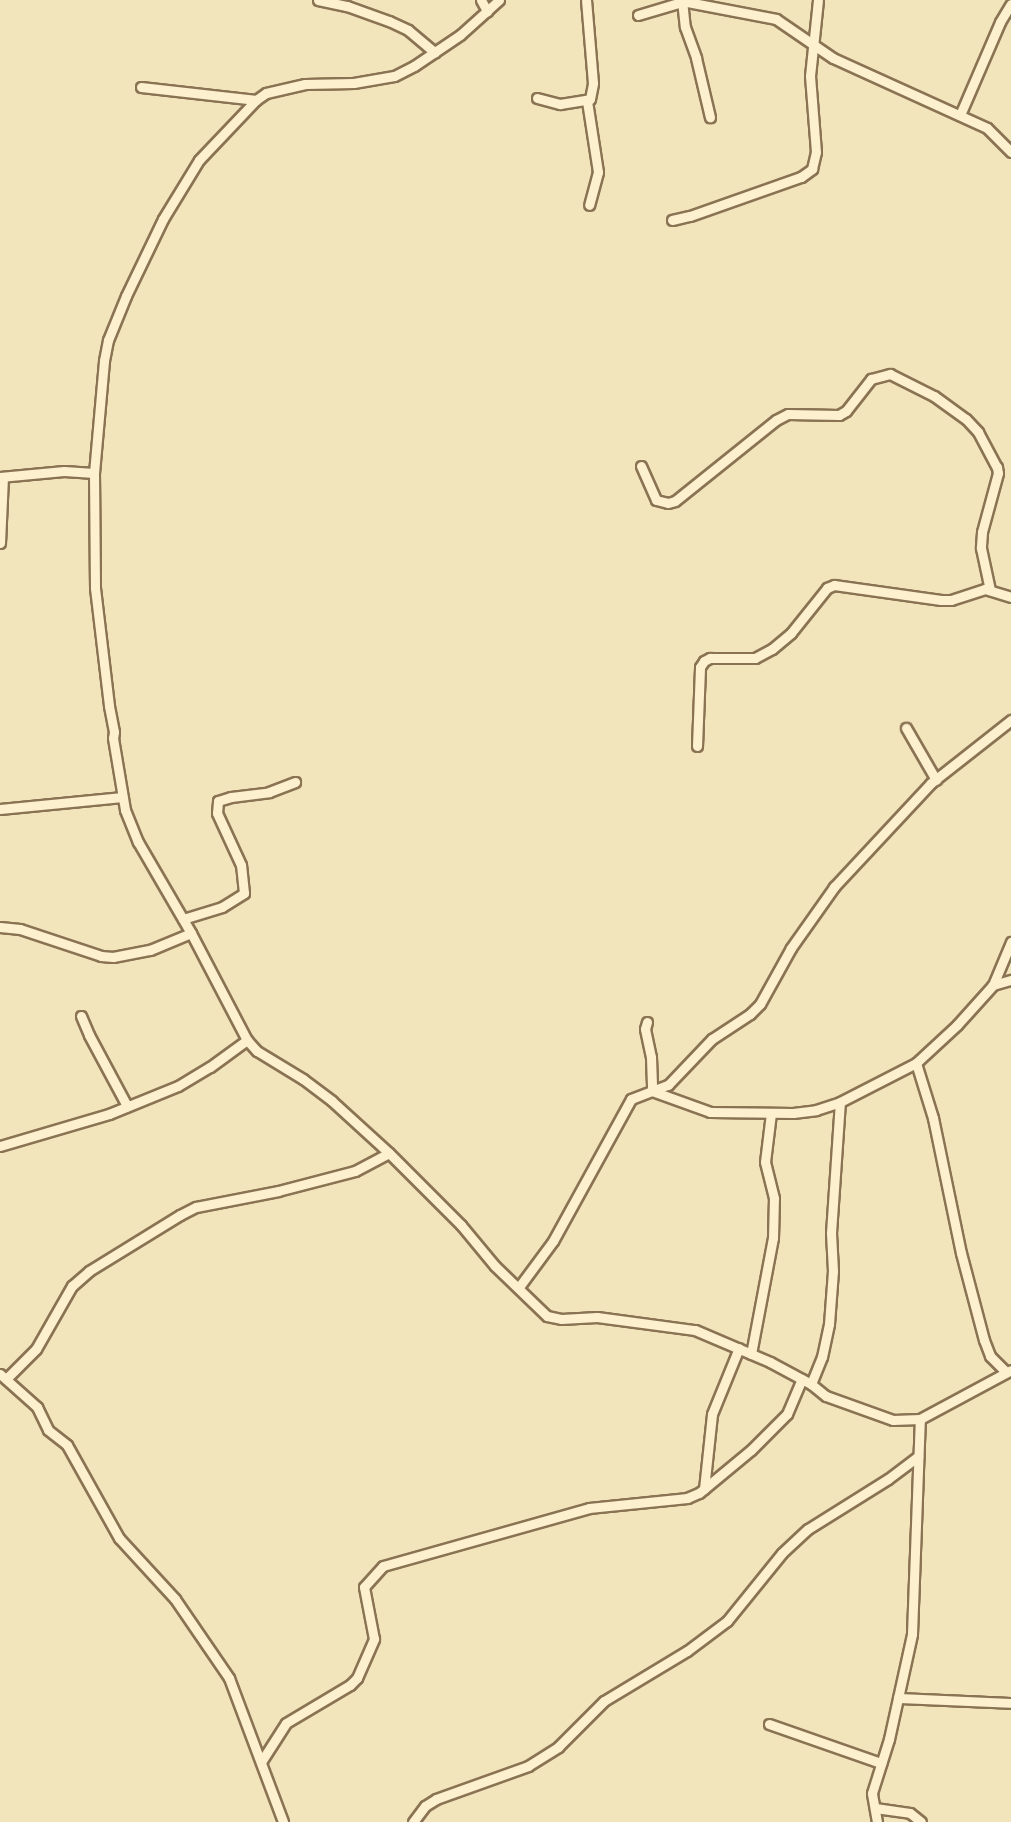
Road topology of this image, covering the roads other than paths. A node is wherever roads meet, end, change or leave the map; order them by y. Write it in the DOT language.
graph roads {
  1 [pos="318,0"];
  2 [pos="481,0"];
  3 [pos="499,0"];
  4 [pos="586,0"];
  5 [pos="818,0"];
  6 [pos="682,1"];
  7 [pos="1011,4"];
  8 [pos="487,11"];
  9 [pos="638,15"];
  10 [pos="812,42"];
  11 [pos="435,53"];
  12 [pos="141,87"];
  13 [pos="537,98"];
  14 [pos="256,100"];
  15 [pos="587,101"];
  16 [pos="960,115"];
  17 [pos="710,117"];
  18 [pos="1011,152"];
  19 [pos="590,205"];
  20 [pos="672,220"];
  21 [pos="641,466"];
  22 [pos="94,473"];
  23 [pos="2,477"];
  24 [pos="0,543"];
  25 [pos="990,590"];
  26 [pos="1011,597"];
  27 [pos="1011,720"];
  28 [pos="906,728"];
  29 [pos="697,746"];
  30 [pos="936,780"];
  31 [pos="295,782"];
  32 [pos="122,797"];
  33 [pos="0,809"];
  34 [pos="183,919"];
  35 [pos="0,927"];
  36 [pos="192,933"];
  37 [pos="1011,942"];
  38 [pos="1011,980"];
  39 [pos="993,985"];
  40 [pos="81,1016"];
  41 [pos="647,1022"];
  42 [pos="247,1040"];
  43 [pos="916,1064"];
  44 [pos="652,1091"];
  45 [pos="840,1102"];
  46 [pos="127,1106"];
  47 [pos="771,1113"];
  48 [pos="0,1146"];
  49 [pos="389,1153"];
  50 [pos="519,1287"];
  51 [pos="739,1348"];
  52 [pos="751,1354"];
  53 [pos="1009,1371"];
  54 [pos="3,1377"];
  55 [pos="802,1379"];
  56 [pos="811,1384"];
  57 [pos="920,1419"];
  58 [pos="918,1456"];
  59 [pos="704,1489"];
  60 [pos="898,1698"];
  61 [pos="1011,1702"];
  62 [pos="769,1724"];
  63 [pos="261,1762"];
  64 [pos="881,1763"];
  65 [pos="875,1808"];
  66 [pos="283,1822"];
  67 [pos="413,1822"];
  68 [pos="877,1822"];
  69 [pos="921,1822"];
  1 -- 11 [label="street"];
  2 -- 8 [label="street"];
  3 -- 8 [label="street"];
  4 -- 15 [label="street"];
  5 -- 10 [label="street"];
  6 -- 9 [label="street"];
  6 -- 10 [label="street"];
  6 -- 17 [label="street"];
  7 -- 16 [label="street"];
  8 -- 11 [label="street"];
  10 -- 16 [label="street"];
  10 -- 20 [label="street"];
  11 -- 14 [label="street"];
  12 -- 14 [label="street"];
  13 -- 15 [label="street"];
  14 -- 22 [label="street"];
  15 -- 19 [label="street"];
  16 -- 18 [label="street"];
  21 -- 25 [label="street"];
  22 -- 23 [label="street"];
  22 -- 32 [label="street"];
  23 -- 24 [label="street"];
  25 -- 26 [label="street"];
  25 -- 29 [label="street"];
  27 -- 30 [label="street"];
  28 -- 30 [label="street"];
  30 -- 44 [label="street"];
  31 -- 34 [label="street"];
  32 -- 33 [label="street"];
  32 -- 34 [label="street"];
  34 -- 36 [label="street"];
  35 -- 36 [label="street"];
  36 -- 42 [label="street"];
  37 -- 39 [label="street"];
  38 -- 39 [label="street"];
  39 -- 43 [label="street"];
  40 -- 46 [label="street"];
  41 -- 44 [label="street"];
  42 -- 46 [label="street"];
  42 -- 49 [label="street"];
  43 -- 45 [label="street"];
  43 -- 53 [label="street"];
  44 -- 47 [label="street"];
  44 -- 50 [label="street"];
  45 -- 47 [label="street"];
  45 -- 56 [label="street"];
  46 -- 48 [label="street"];
  47 -- 52 [label="street"];
  49 -- 50 [label="street"];
  49 -- 54 [label="street"];
  50 -- 51 [label="street"];
  51 -- 52 [label="street"];
  51 -- 59 [label="street"];
  52 -- 55 [label="street"];
  53 -- 57 [label="street"];
  54 -- 63 [label="street"];
  55 -- 56 [label="street"];
  55 -- 59 [label="street"];
  56 -- 57 [label="street"];
  57 -- 58 [label="street"];
  58 -- 60 [label="street"];
  58 -- 67 [label="street"];
  59 -- 63 [label="street"];
  60 -- 61 [label="street"];
  60 -- 64 [label="street"];
  62 -- 64 [label="street"];
  63 -- 66 [label="street"];
  64 -- 65 [label="street"];
  65 -- 68 [label="street"];
  65 -- 69 [label="street"];
}
